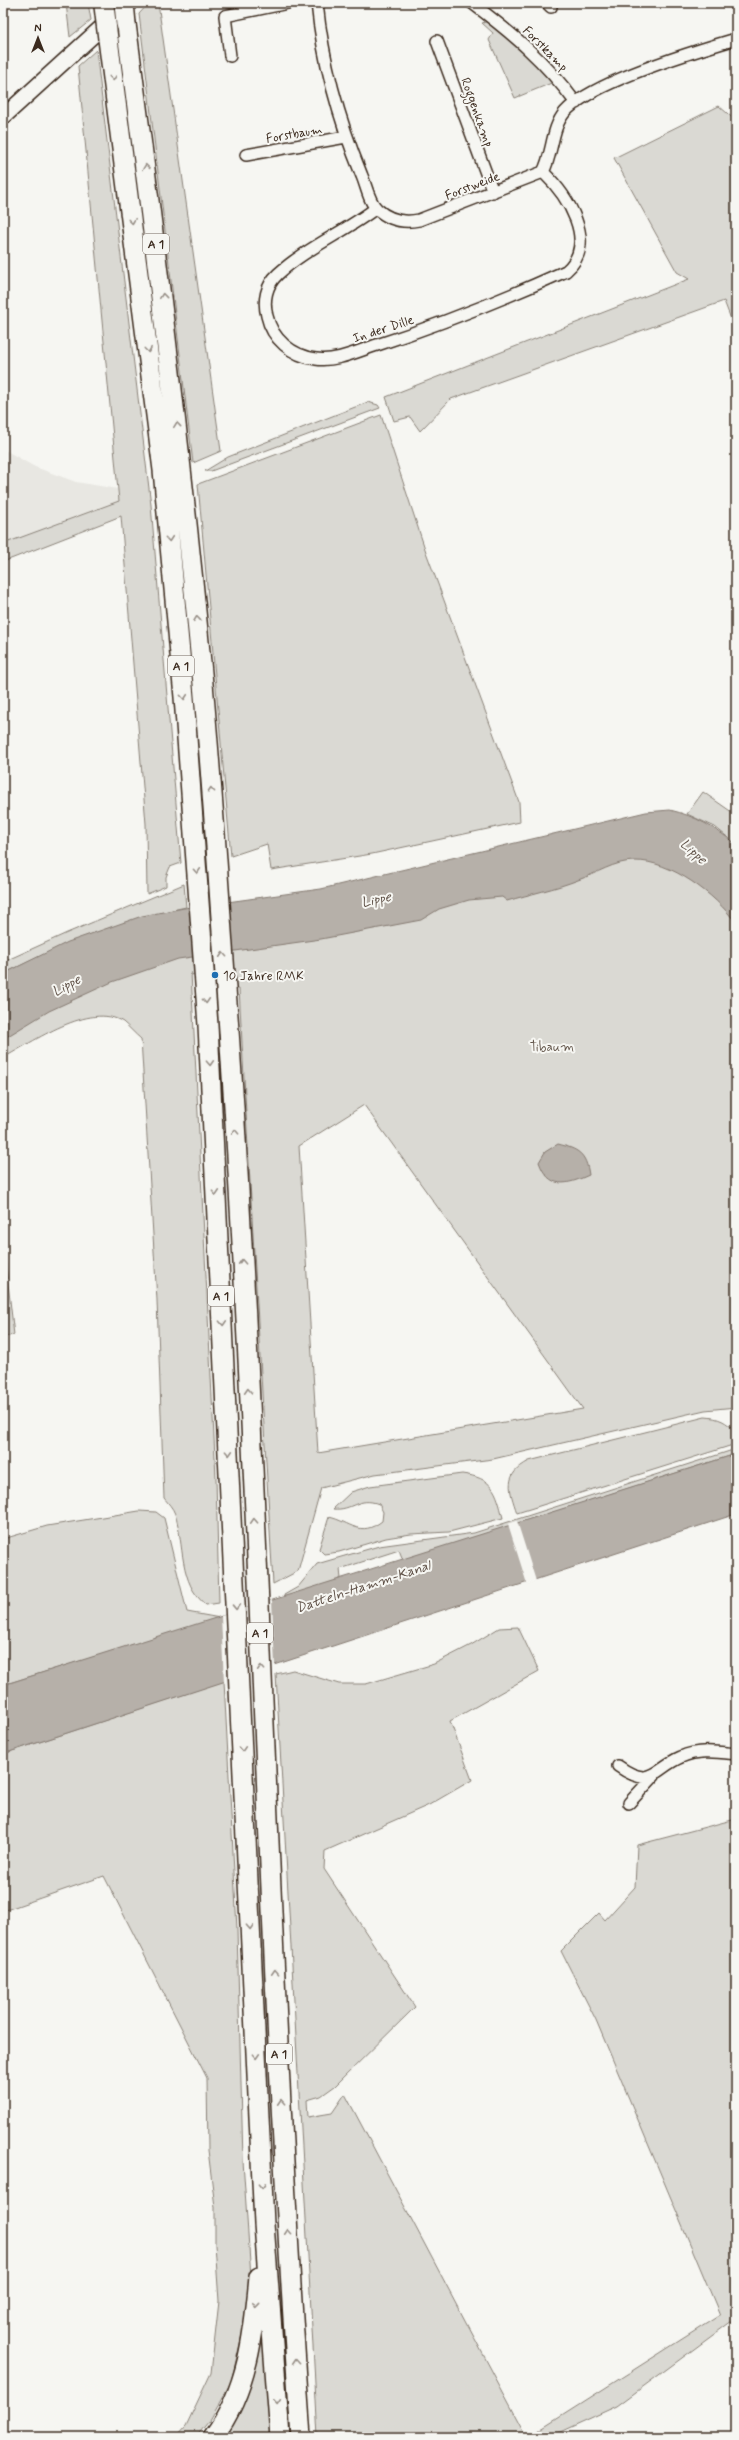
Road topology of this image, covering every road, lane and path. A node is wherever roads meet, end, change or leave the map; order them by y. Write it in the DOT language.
graph roads {
  1 [pos="124,3"];
  2 [pos="130,3"];
  3 [pos="288,3"];
  4 [pos="317,3"];
  5 [pos="472,3"];
  6 [pos="104,5"];
  7 [pos="736,39"];
  8 [pos="437,41"];
  9 [pos="230,56"];
  10 [pos="576,103"];
  11 [pos="3,117"];
  12 [pos="346,137"];
  13 [pos="246,156"];
  14 [pos="542,172"];
  15 [pos="493,192"];
  16 [pos="376,208"];
  17 [pos="736,1754"];
  18 [pos="618,1766"];
  19 [pos="654,1776"];
  20 [pos="629,1802"];
  21 [pos="264,2224"];
  22 [pos="213,2437"];
  23 [pos="280,2437"];
  24 [pos="301,2437"];
  24 -- 1 [label="highway, A 1, one-way, bridge"];
  2 -- 11 [label="main road"];
  3 -- 9 [label="street"];
  4 -- 12 [label="street"];
  5 -- 10 [label="street, Forstkamp"];
  6 -- 21 [label="highway, A 1, one-way, bridge"];
  7 -- 10 [label="street"];
  8 -- 15 [label="street, Roggenkamp"];
  10 -- 14 [label="street"];
  12 -- 13 [label="street, Forstbaum"];
  12 -- 16 [label="street"];
  14 -- 15 [label="street, Forstweide"];
  14 -- 16 [label="street, In der Dille"];
  15 -- 16 [label="street, Forstweide"];
  17 -- 19 [label="street"];
  18 -- 19 [label="street"];
  19 -- 20 [label="street"];
  21 -- 22 [label="highway, one-way"];
  21 -- 23 [label="highway, A 1, one-way"];
}
